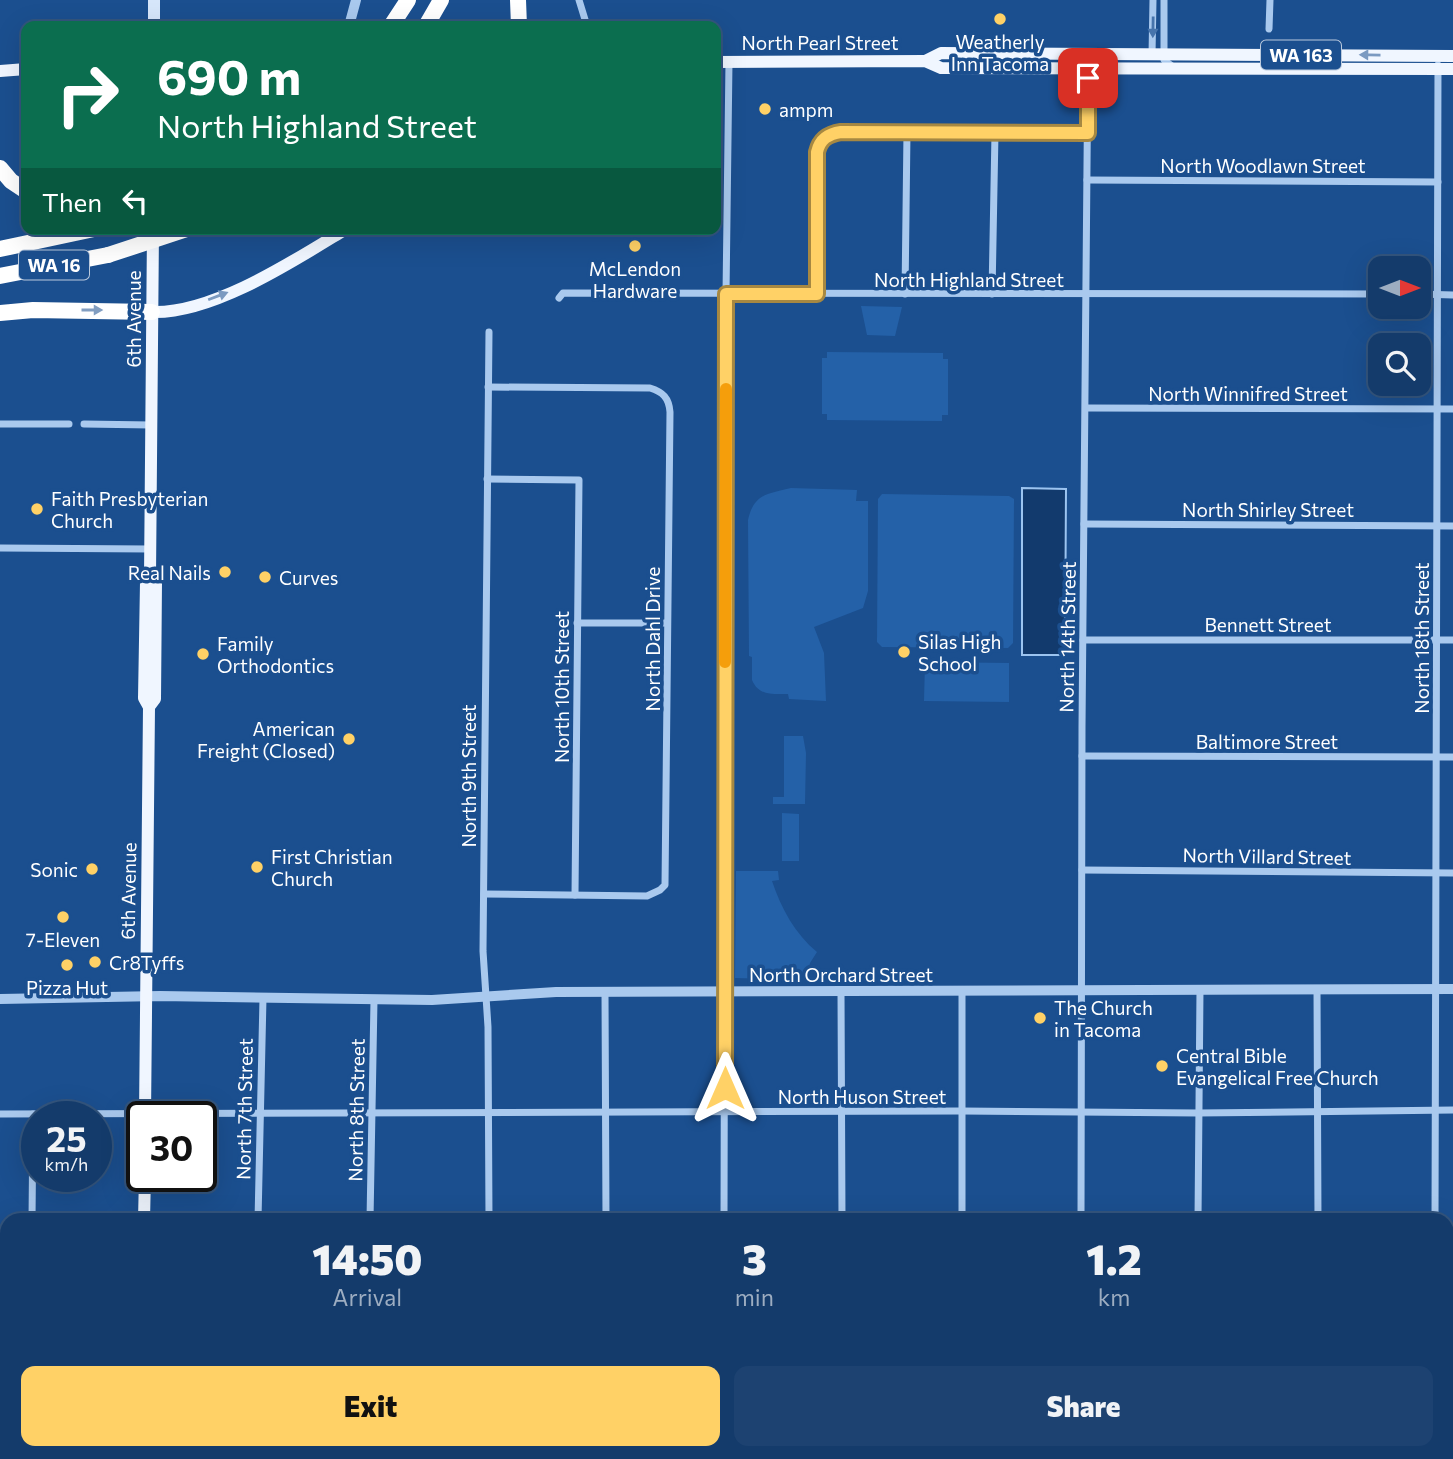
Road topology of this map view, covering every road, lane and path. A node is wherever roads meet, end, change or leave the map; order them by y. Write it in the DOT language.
graph roads {
  1 [pos="155,0"];
  2 [pos="356,0"];
  3 [pos="408,0"];
  4 [pos="579,0"];
  5 [pos="1153,0"];
  6 [pos="1164,0"];
  7 [pos="1269,0"];
  8 [pos="439,5"];
  9 [pos="154,21"];
  10 [pos="350,21"];
  11 [pos="395,21"];
  12 [pos="429,21"];
  13 [pos="585,21"];
  14 [pos="1269,29"];
  15 [pos="1088,54"];
  16 [pos="1158,54"];
  17 [pos="1438,56"];
  18 [pos="1453,56"];
  19 [pos="925,61"];
  20 [pos="722,62"];
  21 [pos="21,69"];
  22 [pos="1088,69"];
  23 [pos="1129,69"];
  24 [pos="1438,69"];
  25 [pos="1453,69"];
  26 [pos="1183,70"];
  27 [pos="0,71"];
  28 [pos="907,132"];
  29 [pos="995,133"];
  30 [pos="1088,133"];
  31 [pos="0,168"];
  32 [pos="1087,180"];
  33 [pos="1438,182"];
  34 [pos="21,187"];
  35 [pos="66,235"];
  36 [pos="153,235"];
  37 [pos="172,235"];
  38 [pos="336,235"];
  39 [pos="0,249"];
  40 [pos="0,276"];
  41 [pos="726,294"];
  42 [pos="817,294"];
  43 [pos="905,294"];
  44 [pos="992,294"];
  45 [pos="1087,294"];
  46 [pos="1368,294"];
  47 [pos="1432,294"];
  48 [pos="1437,294"];
  49 [pos="1453,295"];
  50 [pos="559,298"];
  51 [pos="152,312"];
  52 [pos="0,313"];
  53 [pos="489,332"];
  54 [pos="488,387"];
  55 [pos="1086,408"];
  56 [pos="1437,409"];
  57 [pos="1453,409"];
  58 [pos="0,424"];
  59 [pos="69,424"];
  60 [pos="84,424"];
  61 [pos="152,425"];
  62 [pos="487,479"];
  63 [pos="1084,524"];
  64 [pos="1437,526"];
  65 [pos="1453,526"];
  66 [pos="0,548"];
  67 [pos="150,549"];
  68 [pos="577,623"];
  69 [pos="667,623"];
  70 [pos="1083,640"];
  71 [pos="1437,640"];
  72 [pos="1453,640"];
  73 [pos="1082,756"];
  74 [pos="1436,757"];
  75 [pos="1453,757"];
  76 [pos="1082,870"];
  77 [pos="1436,873"];
  78 [pos="1453,873"];
  79 [pos="484,894"];
  80 [pos="575,895"];
  81 [pos="1317,989"];
  82 [pos="1436,989"];
  83 [pos="1453,989"];
  84 [pos="1082,990"];
  85 [pos="1200,990"];
  86 [pos="724,991"];
  87 [pos="841,991"];
  88 [pos="962,991"];
  89 [pos="605,992"];
  90 [pos="146,996"];
  91 [pos="263,998"];
  92 [pos="485,998"];
  93 [pos="0,999"];
  94 [pos="374,1000"];
  95 [pos="145,1101"];
  96 [pos="1435,1110"];
  97 [pos="1453,1110"];
  98 [pos="605,1111"];
  99 [pos="962,1111"];
  100 [pos="488,1112"];
  101 [pos="725,1112"];
  102 [pos="842,1112"];
  103 [pos="1081,1112"];
  104 [pos="1316,1112"];
  105 [pos="371,1113"];
  106 [pos="1198,1113"];
  107 [pos="0,1114"];
  108 [pos="21,1114"];
  109 [pos="217,1114"];
  110 [pos="259,1114"];
  111 [pos="32,1192"];
  112 [pos="145,1192"];
  113 [pos="32,1213"];
  114 [pos="144,1213"];
  115 [pos="258,1213"];
  116 [pos="370,1213"];
  117 [pos="489,1213"];
  118 [pos="606,1213"];
  119 [pos="724,1213"];
  120 [pos="842,1213"];
  121 [pos="962,1213"];
  122 [pos="1081,1213"];
  123 [pos="1198,1213"];
  124 [pos="1318,1213"];
  125 [pos="1435,1213"];
  1 -- 9 [label="main road"];
  2 -- 10 [label="street"];
  3 -- 11 [label="highway"];
  4 -- 13 [label="street"];
  5 -- 16 [label="street, one-way"];
  6 -- 16 [label="street"];
  7 -- 14 [label="street"];
  8 -- 12 [label="highway"];
  15 -- 16 [label="main road, North Pearl Street / WA 163"];
  15 -- 19 [label="main road, North Pearl Street / WA 163"];
  15 -- 22 [label="street, North 14th Street"];
  17 -- 16 [label="main road, North Pearl Street / WA 163, one-way"];
  16 -- 23 [label="street"];
  16 -- 26 [label="street"];
  17 -- 18 [label="main road, North Pearl Street / WA 163"];
  17 -- 24 [label="street, North 18th Street"];
  19 -- 20 [label="main road, North Pearl Street / WA 163"];
  19 -- 22 [label="main road, North Pearl Street / WA 163"];
  20 -- 41 [label="street"];
  21 -- 27 [label="main road"];
  22 -- 23 [label="main road, North Pearl Street / WA 163"];
  22 -- 30 [label="street, North 14th Street"];
  23 -- 26 [label="main road, North Pearl Street / WA 163"];
  24 -- 25 [label="main road, North Pearl Street / WA 163"];
  24 -- 26 [label="main road, North Pearl Street / WA 163"];
  24 -- 33 [label="street, North 18th Street"];
  28 -- 29 [label="street"];
  28 -- 42 [label="street"];
  28 -- 43 [label="street"];
  29 -- 30 [label="street"];
  29 -- 44 [label="street"];
  30 -- 32 [label="street, North 14th Street"];
  31 -- 34 [label="highway"];
  32 -- 33 [label="street, North Woodlawn Street"];
  32 -- 45 [label="street, North 14th Street"];
  33 -- 48 [label="street, North 18th Street"];
  35 -- 39 [label="highway, WA 16"];
  36 -- 51 [label="main road, 6th Avenue"];
  37 -- 40 [label="highway, WA 16, bridge"];
  51 -- 38 [label="main road, one-way"];
  41 -- 42 [label="street, North Highland Street"];
  41 -- 50 [label="street, North Highland Street"];
  41 -- 86 [label="street"];
  42 -- 43 [label="street, North Highland Street"];
  43 -- 44 [label="street, North Highland Street"];
  44 -- 45 [label="street, North Highland Street"];
  45 -- 46 [label="street, North Highland Street"];
  45 -- 55 [label="street, North 14th Street"];
  47 -- 48 [label="street"];
  48 -- 49 [label="street"];
  48 -- 56 [label="street, North 18th Street"];
  52 -- 51 [label="highway, one-way"];
  51 -- 61 [label="main road, 6th Avenue"];
  53 -- 54 [label="street, North 9th Street"];
  54 -- 62 [label="street, North 9th Street"];
  54 -- 69 [label="street, North Dahl Drive"];
  55 -- 56 [label="street, North Winnifred Street"];
  55 -- 63 [label="street, North 14th Street"];
  56 -- 57 [label="street, North Winnifred Street"];
  56 -- 64 [label="street, North 18th Street"];
  58 -- 59 [label="street"];
  60 -- 61 [label="street"];
  61 -- 67 [label="main road, 6th Avenue"];
  62 -- 68 [label="street, North 10th Street"];
  62 -- 79 [label="street, North 9th Street"];
  63 -- 64 [label="street, North Shirley Street"];
  63 -- 70 [label="street, North 14th Street"];
  64 -- 65 [label="street, North Shirley Street"];
  64 -- 71 [label="street, North 18th Street"];
  66 -- 67 [label="street"];
  67 -- 90 [label="main road, 6th Avenue"];
  68 -- 69 [label="street"];
  68 -- 80 [label="street, North 10th Street"];
  69 -- 80 [label="street, North Dahl Drive"];
  70 -- 71 [label="street, Bennett Street"];
  70 -- 73 [label="street, North 14th Street"];
  71 -- 72 [label="street, Bennett Street"];
  71 -- 74 [label="street, North 18th Street"];
  73 -- 74 [label="street, Baltimore Street"];
  73 -- 76 [label="street, North 14th Street"];
  74 -- 75 [label="street, Baltimore Street"];
  74 -- 77 [label="street, North 18th Street"];
  76 -- 77 [label="street, North Villard Street"];
  76 -- 84 [label="street, North 14th Street"];
  77 -- 78 [label="street, North Villard Street"];
  77 -- 82 [label="street, North 18th Street"];
  79 -- 80 [label="street"];
  79 -- 92 [label="street, North 9th Street"];
  81 -- 82 [label="street, North Orchard Street"];
  81 -- 85 [label="street, North Orchard Street"];
  81 -- 104 [label="street"];
  82 -- 83 [label="street, North Orchard Street"];
  82 -- 96 [label="street, North 18th Street"];
  84 -- 85 [label="street, North Orchard Street"];
  84 -- 88 [label="street, North Orchard Street"];
  84 -- 103 [label="street, North 14th Street"];
  85 -- 106 [label="street"];
  86 -- 87 [label="street, North Orchard Street"];
  86 -- 89 [label="street, North Orchard Street"];
  86 -- 101 [label="street"];
  87 -- 88 [label="street, North Orchard Street"];
  87 -- 102 [label="street"];
  88 -- 99 [label="street"];
  89 -- 92 [label="street, North Orchard Street"];
  89 -- 98 [label="street"];
  90 -- 91 [label="street, North Orchard Street"];
  90 -- 93 [label="street, North Orchard Street"];
  90 -- 95 [label="main road, 6th Avenue"];
  91 -- 94 [label="street, North Orchard Street"];
  91 -- 110 [label="street, North 7th Street"];
  92 -- 94 [label="street, North Orchard Street"];
  92 -- 100 [label="street, North 9th Street"];
  94 -- 105 [label="street, North 8th Street"];
  96 -- 97 [label="street, North Huson Street"];
  96 -- 104 [label="street, North Huson Street"];
  96 -- 125 [label="street, North 18th Street"];
  98 -- 100 [label="street, North Huson Street"];
  98 -- 101 [label="street, North Huson Street"];
  98 -- 118 [label="street"];
  99 -- 102 [label="street, North Huson Street"];
  99 -- 103 [label="street, North Huson Street"];
  99 -- 121 [label="street"];
  100 -- 105 [label="street, North Huson Street"];
  100 -- 117 [label="street, North 9th Street"];
  101 -- 102 [label="street, North Huson Street"];
  101 -- 119 [label="street"];
  102 -- 120 [label="street"];
  103 -- 106 [label="street, North Huson Street"];
  103 -- 122 [label="street, North 14th Street"];
  104 -- 106 [label="street, North Huson Street"];
  104 -- 124 [label="street"];
  105 -- 110 [label="street, North Huson Street"];
  105 -- 116 [label="street, North 8th Street"];
  106 -- 123 [label="street"];
  107 -- 108 [label="street, North Huson Street"];
  109 -- 110 [label="street, North Huson Street"];
  110 -- 115 [label="street, North 7th Street"];
  111 -- 113 [label="street"];
  112 -- 114 [label="main road"];
}
